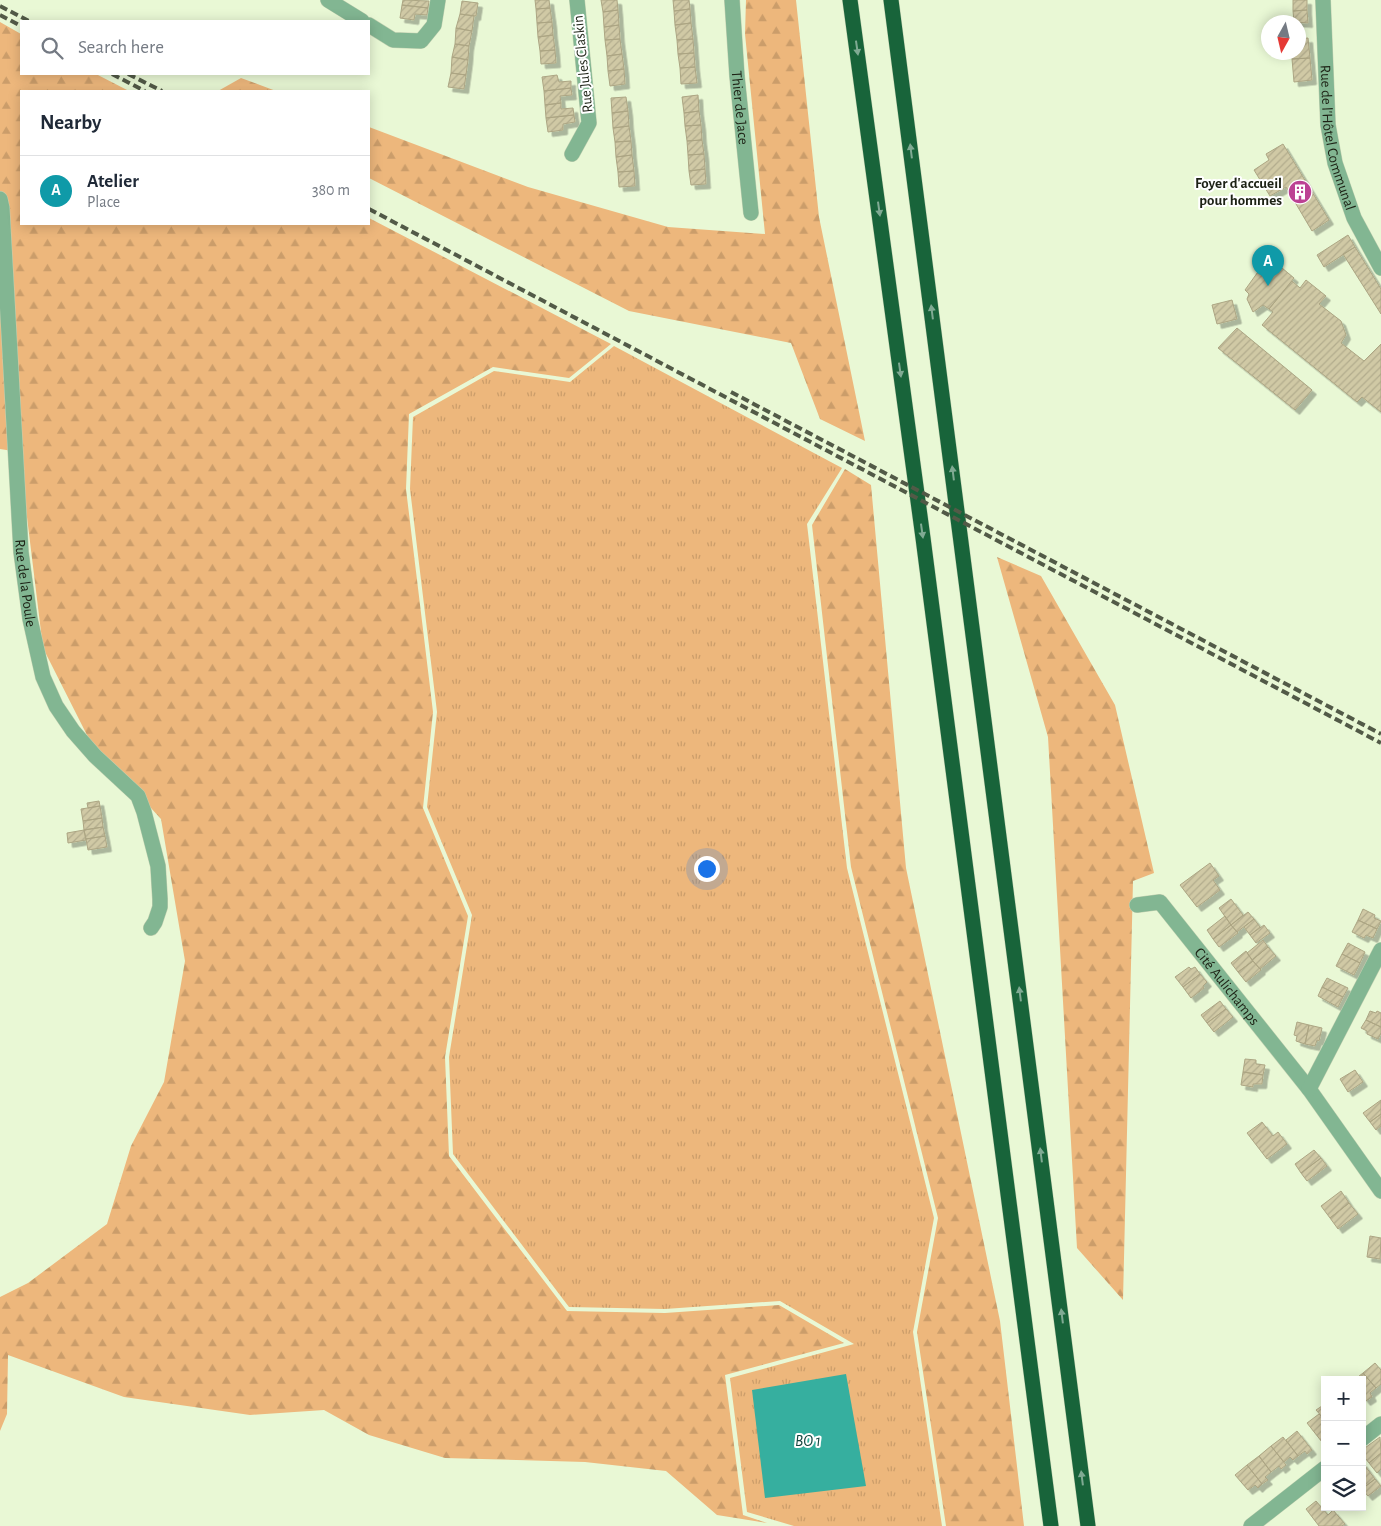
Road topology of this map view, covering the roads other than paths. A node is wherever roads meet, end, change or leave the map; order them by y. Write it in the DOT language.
graph roads {
  1 [pos="328,0"];
  2 [pos="438,0"];
  3 [pos="577,0"];
  4 [pos="732,0"];
  5 [pos="850,0"];
  6 [pos="892,0"];
  7 [pos="1323,0"];
  8 [pos="360,20"];
  9 [pos="370,26"];
  10 [pos="572,154"];
  11 [pos="0,199"];
  12 [pos="751,213"];
  13 [pos="1381,268"];
  14 [pos="1137,905"];
  15 [pos="151,928"];
  16 [pos="1381,950"];
  17 [pos="1309,1089"];
  18 [pos="1381,1191"];
  19 [pos="1381,1424"];
  20 [pos="1366,1436"];
  21 [pos="1321,1471"];
  22 [pos="1051,1526"];
  23 [pos="1088,1526"];
  24 [pos="1251,1526"];
  1 -- 8 [label="street"];
  2 -- 9 [label="street"];
  3 -- 10 [label="street, Rue Jules Claskin"];
  4 -- 12 [label="street, Thier de Jace"];
  5 -- 22 [label="highway, one-way"];
  23 -- 6 [label="highway, one-way"];
  7 -- 13 [label="street, Rue de l'Hôtel Communal"];
  11 -- 15 [label="street, Rue de la Poule"];
  14 -- 17 [label="street, Cité Aulichamps"];
  16 -- 17 [label="street"];
  17 -- 18 [label="street, Cité Aulichamps"];
  19 -- 20 [label="street"];
  21 -- 24 [label="street"];
}
